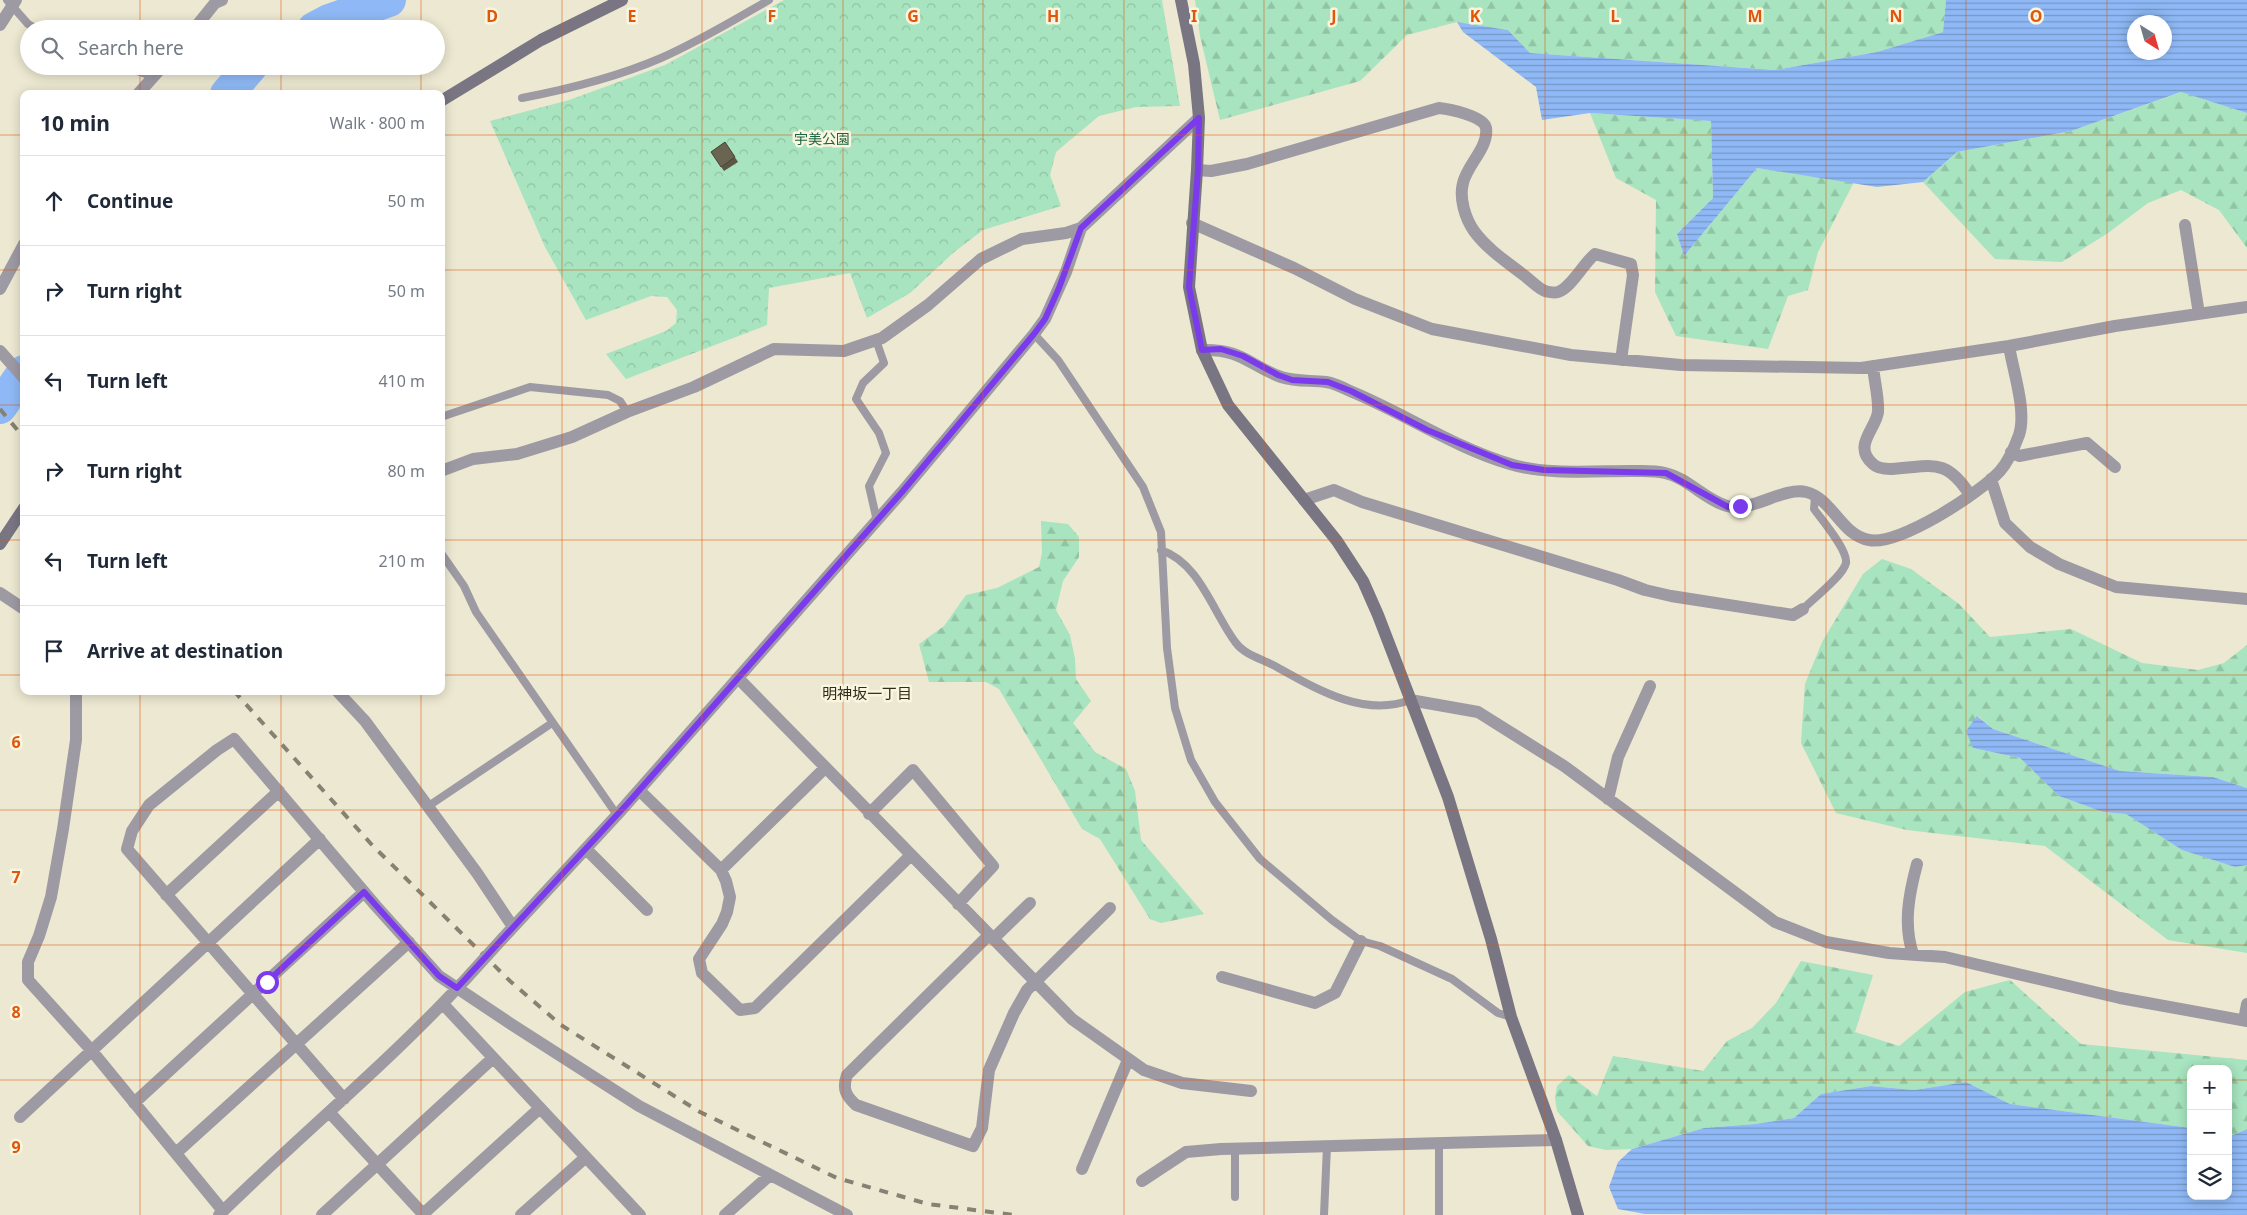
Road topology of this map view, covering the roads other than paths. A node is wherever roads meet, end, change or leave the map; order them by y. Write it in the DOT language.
graph roads {
  1 [pos="622,0"];
  2 [pos="769,0"];
  3 [pos="1181,0"];
  4 [pos="217,1"];
  5 [pos="12,2"];
  6 [pos="25,20"];
  7 [pos="201,20"];
  8 [pos="0,25"];
  9 [pos="151,75"];
  10 [pos="154,76"];
  11 [pos="142,90"];
  12 [pos="522,98"];
  13 [pos="445,99"];
  14 [pos="1199,118"];
  15 [pos="1198,170"];
  16 [pos="1192,223"];
  17 [pos="2186,225"];
  18 [pos="1081,228"];
  19 [pos="20,252"];
  20 [pos="0,289"];
  21 [pos="2247,307"];
  22 [pos="2199,314"];
  23 [pos="1034,334"];
  24 [pos="876,340"];
  25 [pos="2008,346"];
  26 [pos="1202,350"];
  27 [pos="0,351"];
  28 [pos="1622,360"];
  29 [pos="1873,366"];
  30 [pos="20,374"];
  31 [pos="627,412"];
  32 [pos="445,416"];
  33 [pos="2011,452"];
  34 [pos="2115,467"];
  35 [pos="445,470"];
  36 [pos="1991,479"];
  37 [pos="1970,495"];
  38 [pos="1815,497"];
  39 [pos="1304,500"];
  40 [pos="20,514"];
  41 [pos="877,521"];
  42 [pos="0,544"];
  43 [pos="1162,550"];
  44 [pos="445,559"];
  45 [pos="0,593"];
  46 [pos="2247,598"];
  47 [pos="20,606"];
  48 [pos="1803,609"];
  49 [pos="738,678"];
  50 [pos="1650,686"];
  51 [pos="76,695"];
  52 [pos="341,695"];
  53 [pos="1410,700"];
  54 [pos="552,722"];
  55 [pos="825,768"];
  56 [pos="639,790"];
  57 [pos="279,791"];
  58 [pos="1608,799"];
  59 [pos="427,807"];
  60 [pos="869,814"];
  61 [pos="616,815"];
  62 [pos="320,839"];
  63 [pos="586,849"];
  64 [pos="910,856"];
  65 [pos="1917,864"];
  66 [pos="721,870"];
  67 [pos="364,892"];
  68 [pos="166,894"];
  69 [pos="1030,903"];
  70 [pos="958,904"];
  71 [pos="1110,908"];
  72 [pos="647,910"];
  73 [pos="513,927"];
  74 [pos="991,937"];
  75 [pos="1362,941"];
  76 [pos="409,942"];
  77 [pos="208,943"];
  78 [pos="1913,954"];
  79 [pos="1222,977"];
  80 [pos="1036,982"];
  81 [pos="461,985"];
  82 [pos="253,995"];
  83 [pos="443,1004"];
  84 [pos="2247,1004"];
  85 [pos="1511,1017"];
  86 [pos="2245,1021"];
  87 [pos="297,1045"];
  88 [pos="92,1051"];
  89 [pos="493,1058"];
  90 [pos="1128,1060"];
  91 [pos="1251,1090"];
  92 [pos="344,1099"];
  93 [pos="134,1103"];
  94 [pos="540,1108"];
  95 [pos="330,1113"];
  96 [pos="20,1117"];
  97 [pos="1556,1140"];
  98 [pos="1439,1143"];
  99 [pos="1327,1146"];
  100 [pos="1235,1149"];
  101 [pos="176,1153"];
  102 [pos="586,1157"];
  103 [pos="377,1165"];
  104 [pos="1082,1169"];
  105 [pos="770,1175"];
  106 [pos="1142,1182"];
  107 [pos="1235,1197"];
  108 [pos="221,1213"];
  109 [pos="322,1215"];
  110 [pos="423,1215"];
  111 [pos="520,1215"];
  112 [pos="640,1215"];
  113 [pos="725,1215"];
  114 [pos="848,1215"];
  115 [pos="1324,1215"];
  116 [pos="1439,1215"];
  117 [pos="1578,1215"];
  1 -- 13 [label="street"];
  2 -- 12 [label="lane"];
  3 -- 14 [label="street"];
  4 -- 7 [label="street"];
  5 -- 6 [label="lane"];
  5 -- 8 [label="street"];
  9 -- 10 [label="lane"];
  10 -- 11 [label="street"];
  14 -- 15 [label="street"];
  14 -- 18 [label="street"];
  15 -- 16 [label="street"];
  15 -- 28 [label="street"];
  16 -- 26 [label="street"];
  16 -- 28 [label="street"];
  17 -- 22 [label="street"];
  18 -- 23 [label="street"];
  18 -- 24 [label="street"];
  19 -- 20 [label="street"];
  21 -- 22 [label="street"];
  22 -- 25 [label="street"];
  23 -- 41 [label="street"];
  23 -- 43 [label="lane"];
  24 -- 31 [label="street"];
  24 -- 41 [label="lane"];
  25 -- 29 [label="street"];
  25 -- 33 [label="street"];
  26 -- 38 [label="street"];
  26 -- 39 [label="street"];
  27 -- 30 [label="street"];
  28 -- 29 [label="street"];
  29 -- 37 [label="street"];
  31 -- 32 [label="lane"];
  31 -- 35 [label="street"];
  33 -- 34 [label="street"];
  33 -- 36 [label="street"];
  36 -- 37 [label="street"];
  36 -- 46 [label="street"];
  37 -- 38 [label="street"];
  38 -- 48 [label="lane"];
  39 -- 48 [label="street"];
  39 -- 53 [label="street"];
  40 -- 42 [label="street"];
  41 -- 49 [label="street"];
  43 -- 53 [label="lane"];
  43 -- 75 [label="lane"];
  44 -- 54 [label="lane"];
  45 -- 47 [label="street"];
  49 -- 55 [label="street"];
  49 -- 56 [label="street"];
  50 -- 58 [label="street"];
  51 -- 88 [label="street"];
  52 -- 59 [label="street"];
  53 -- 58 [label="street"];
  53 -- 85 [label="street"];
  54 -- 59 [label="lane"];
  54 -- 61 [label="lane"];
  55 -- 60 [label="street"];
  55 -- 66 [label="street"];
  56 -- 61 [label="street"];
  56 -- 66 [label="street"];
  57 -- 62 [label="street"];
  57 -- 68 [label="street"];
  57 -- 68 [label="street"];
  58 -- 78 [label="street"];
  59 -- 73 [label="street"];
  60 -- 64 [label="street"];
  60 -- 70 [label="street"];
  61 -- 63 [label="street"];
  62 -- 67 [label="street"];
  62 -- 77 [label="street"];
  63 -- 72 [label="street"];
  63 -- 73 [label="street"];
  64 -- 66 [label="street"];
  64 -- 70 [label="street"];
  65 -- 78 [label="street"];
  67 -- 76 [label="street"];
  67 -- 82 [label="street"];
  68 -- 77 [label="street"];
  69 -- 74 [label="street"];
  70 -- 74 [label="street"];
  71 -- 80 [label="street"];
  73 -- 81 [label="street, bridge"];
  74 -- 80 [label="street"];
  74 -- 80 [label="street"];
  75 -- 79 [label="street"];
  75 -- 85 [label="lane"];
  76 -- 81 [label="street"];
  76 -- 87 [label="street"];
  77 -- 82 [label="street"];
  77 -- 88 [label="street"];
  78 -- 86 [label="street"];
  80 -- 90 [label="street"];
  81 -- 83 [label="street"];
  81 -- 105 [label="street"];
  82 -- 87 [label="street"];
  82 -- 93 [label="street"];
  83 -- 89 [label="street"];
  83 -- 92 [label="street"];
  84 -- 86 [label="street"];
  85 -- 97 [label="street"];
  87 -- 92 [label="street"];
  87 -- 101 [label="street"];
  88 -- 93 [label="street"];
  88 -- 96 [label="street"];
  89 -- 94 [label="street"];
  89 -- 103 [label="street"];
  90 -- 91 [label="street"];
  90 -- 104 [label="street"];
  92 -- 95 [label="street"];
  93 -- 101 [label="street"];
  94 -- 102 [label="street"];
  94 -- 110 [label="street"];
  95 -- 103 [label="street"];
  95 -- 108 [label="street"];
  97 -- 98 [label="street"];
  97 -- 117 [label="street"];
  98 -- 99 [label="street"];
  98 -- 116 [label="lane"];
  99 -- 100 [label="street"];
  99 -- 115 [label="lane"];
  100 -- 106 [label="street"];
  100 -- 107 [label="lane"];
  101 -- 108 [label="street"];
  102 -- 111 [label="street"];
  102 -- 112 [label="street"];
  103 -- 109 [label="street"];
  103 -- 110 [label="street"];
  105 -- 113 [label="street"];
  105 -- 114 [label="street"];
}
